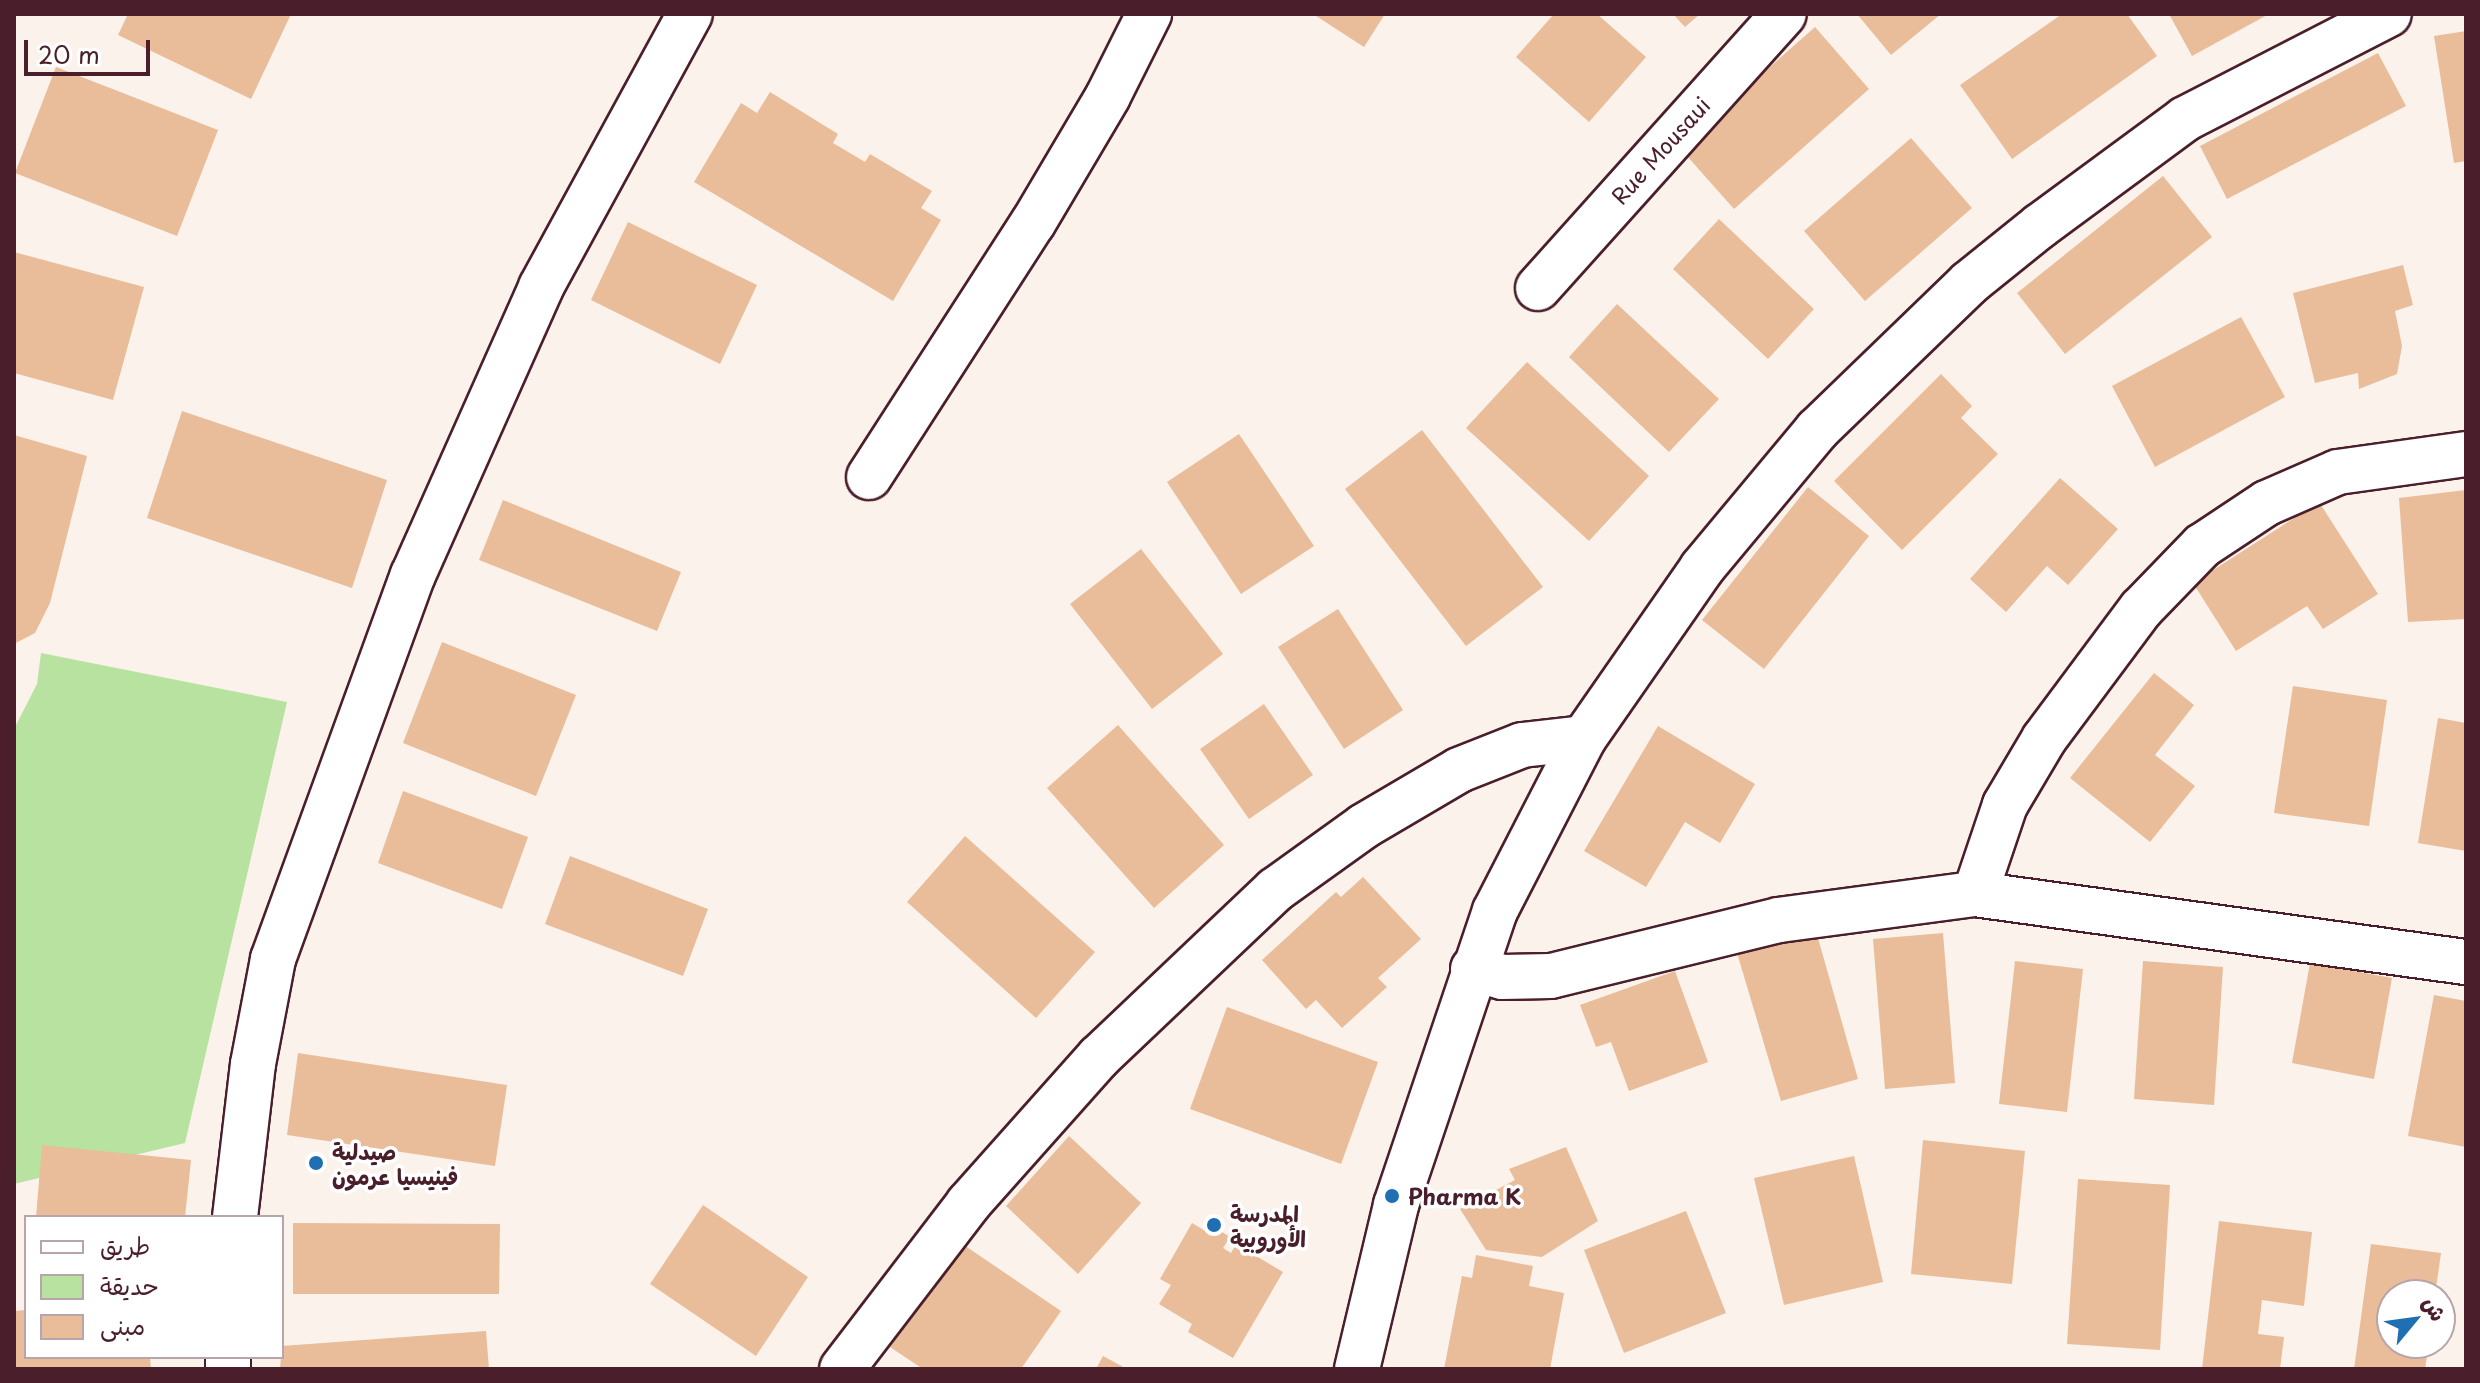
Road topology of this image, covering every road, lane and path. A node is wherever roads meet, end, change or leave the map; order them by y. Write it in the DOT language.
graph roads {
  1 [pos="690,14"];
  2 [pos="1149,14"];
  3 [pos="1784,14"];
  4 [pos="2389,14"];
  5 [pos="1538,288"];
  6 [pos="2466,454"];
  7 [pos="869,477"];
  8 [pos="1584,738"];
  9 [pos="1975,894"];
  10 [pos="2466,962"];
  11 [pos="1473,969"];
  12 [pos="235,1215"];
  13 [pos="842,1369"];
  14 [pos="1357,1369"];
  1 -- 12 [label="street"];
  2 -- 7 [label="street"];
  3 -- 5 [label="street, Rue Mousaui"];
  4 -- 8 [label="street"];
  6 -- 9 [label="street"];
  8 -- 11 [label="street"];
  8 -- 13 [label="street"];
  9 -- 10 [label="street"];
  9 -- 11 [label="street"];
  11 -- 14 [label="street"];
}
